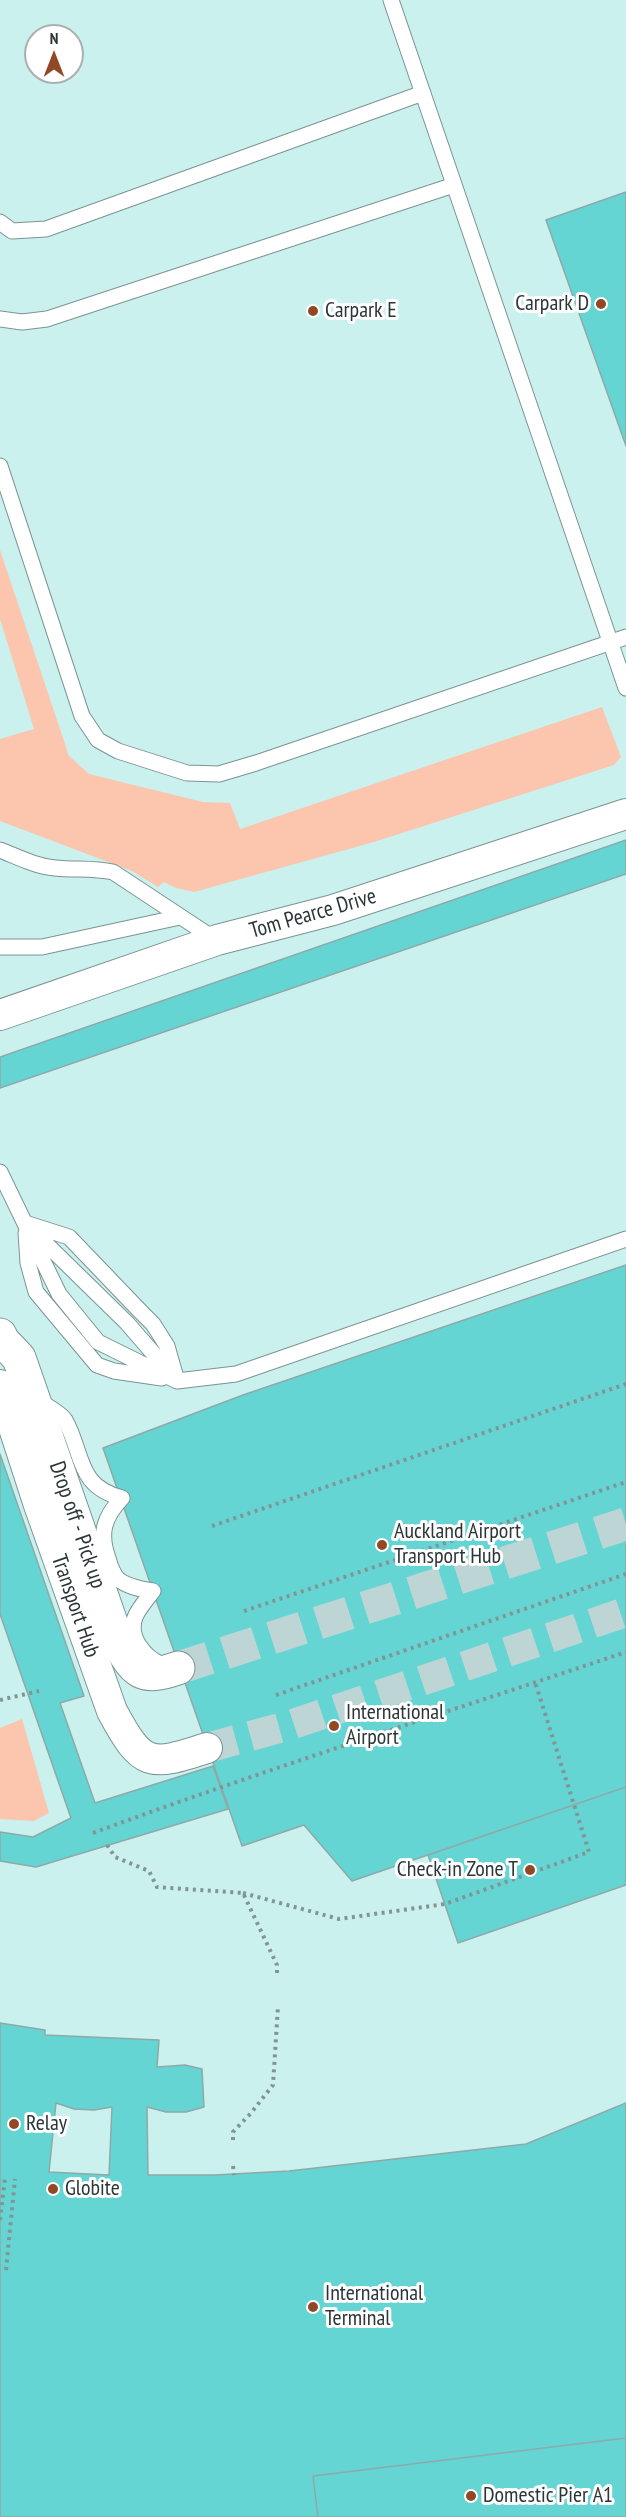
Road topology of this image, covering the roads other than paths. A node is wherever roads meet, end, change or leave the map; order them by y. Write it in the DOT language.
graph roads {
  1 [pos="391,0"];
  2 [pos="423,93"];
  3 [pos="454,185"];
  4 [pos="0,222"];
  5 [pos="0,319"];
  6 [pos="0,466"];
  7 [pos="626,637"];
  8 [pos="610,642"];
  9 [pos="626,688"];
  10 [pos="626,814"];
  11 [pos="0,850"];
  12 [pos="180,917"];
  13 [pos="217,940"];
  14 [pos="0,947"];
  15 [pos="0,1015"];
  16 [pos="0,1172"];
  17 [pos="25,1223"];
  18 [pos="626,1239"];
  19 [pos="1,1340"];
  20 [pos="177,1381"];
  21 [pos="15,1387"];
  22 [pos="178,1668"];
  23 [pos="207,1748"];
  1 -- 2 [label="lane"];
  2 -- 3 [label="lane"];
  2 -- 4 [label="lane"];
  3 -- 5 [label="lane"];
  3 -- 8 [label="lane"];
  6 -- 8 [label="lane"];
  7 -- 8 [label="lane"];
  8 -- 9 [label="lane"];
  10 -- 13 [label="street, Tom Pearce Drive"];
  11 -- 12 [label="lane"];
  12 -- 13 [label="lane"];
  12 -- 14 [label="lane"];
  13 -- 15 [label="street, Tom Pearce Drive"];
  16 -- 17 [label="lane"];
  17 -- 20 [label="lane"];
  17 -- 20 [label="lane"];
  18 -- 20 [label="lane"];
  19 -- 21 [label="street, Drop off - Pick up"];
  21 -- 22 [label="street, Drop off - Pick up"];
  21 -- 22 [label="lane"];
  21 -- 23 [label="street, Transport Hub"];
}
